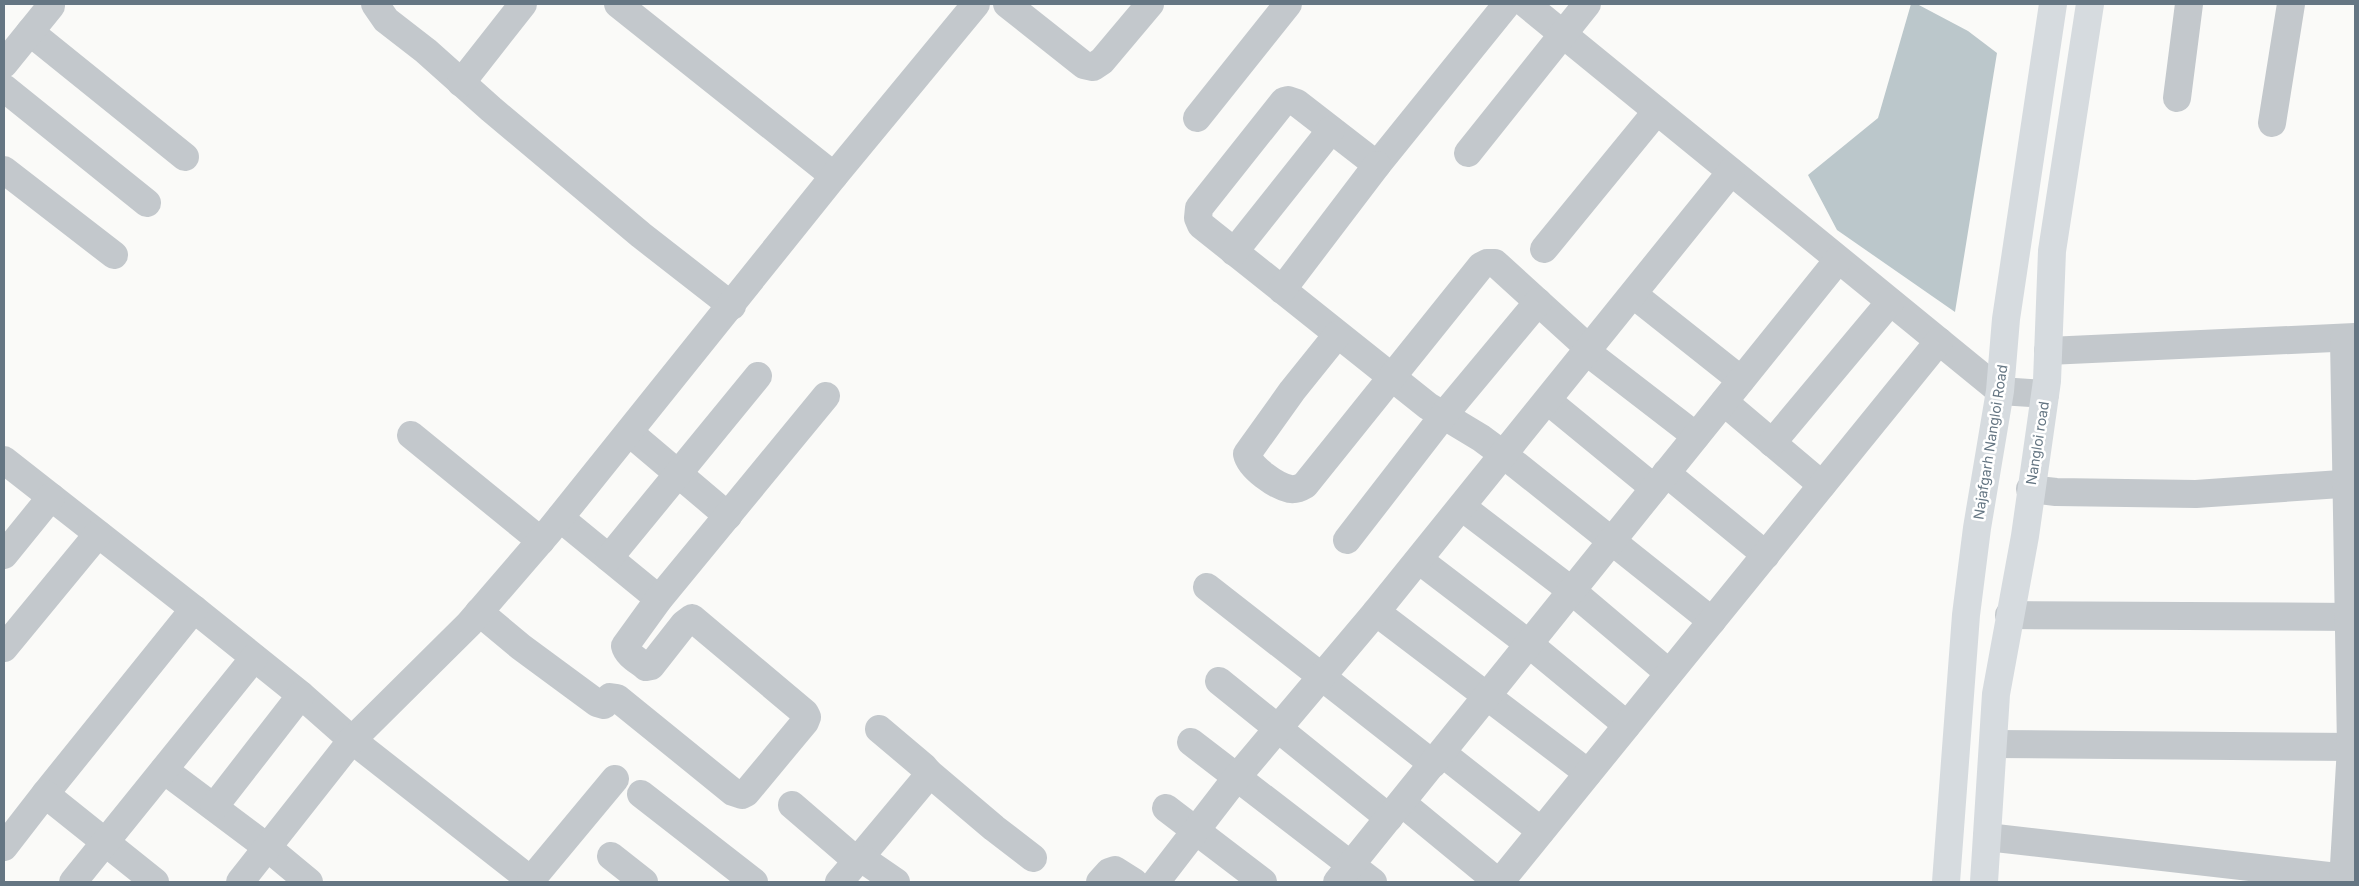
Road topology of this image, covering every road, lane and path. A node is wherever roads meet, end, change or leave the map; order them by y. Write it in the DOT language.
graph roads {
  1 [pos="375,4"];
  2 [pos="523,4"];
  3 [pos="618,4"];
  4 [pos="976,4"];
  5 [pos="1007,4"];
  6 [pos="1150,4"];
  7 [pos="1288,4"];
  8 [pos="1507,4"];
  9 [pos="1526,4"];
  10 [pos="1587,4"];
  11 [pos="2053,4"];
  12 [pos="2090,4"];
  13 [pos="2189,4"];
  14 [pos="2291,4"];
  15 [pos="51,6"];
  16 [pos="30,32"];
  17 [pos="1564,34"];
  18 [pos="4,64"];
  19 [pos="461,83"];
  20 [pos="4,88"];
  21 [pos="2177,98"];
  22 [pos="1656,111"];
  23 [pos="1197,118"];
  24 [pos="2272,123"];
  25 [pos="1331,130"];
  26 [pos="1468,153"];
  27 [pos="186,157"];
  28 [pos="1378,165"];
  29 [pos="4,170"];
  30 [pos="1731,172"];
  31 [pos="834,176"];
  32 [pos="147,203"];
  33 [pos="1544,249"];
  34 [pos="1234,252"];
  35 [pos="114,255"];
  36 [pos="1838,260"];
  37 [pos="1282,290"];
  38 [pos="1634,295"];
  39 [pos="1538,302"];
  40 [pos="1890,302"];
  41 [pos="732,306"];
  42 [pos="1337,335"];
  43 [pos="2349,338"];
  44 [pos="1939,341"];
  45 [pos="1585,348"];
  46 [pos="2048,351"];
  47 [pos="758,376"];
  48 [pos="1392,379"];
  49 [pos="1741,380"];
  50 [pos="2000,391"];
  51 [pos="2044,394"];
  52 [pos="826,396"];
  53 [pos="1548,401"];
  54 [pos="1724,402"];
  55 [pos="1443,416"];
  56 [pos="630,433"];
  57 [pos="411,435"];
  58 [pos="1696,436"];
  59 [pos="1772,442"];
  60 [pos="1504,455"];
  61 [pos="4,460"];
  62 [pos="678,474"];
  63 [pos="1660,481"];
  64 [pos="2351,483"];
  65 [pos="1822,485"];
  66 [pos="2030,489"];
  67 [pos="51,497"];
  68 [pos="1462,507"];
  69 [pos="728,516"];
  70 [pos="560,518"];
  71 [pos="98,534"];
  72 [pos="1347,540"];
  73 [pos="1613,540"];
  74 [pos="541,541"];
  75 [pos="4,555"];
  76 [pos="1766,555"];
  77 [pos="609,558"];
  78 [pos="1419,560"];
  79 [pos="1207,587"];
  80 [pos="1572,591"];
  81 [pos="659,600"];
  82 [pos="194,609"];
  83 [pos="479,612"];
  84 [pos="1376,612"];
  85 [pos="2010,615"];
  86 [pos="2351,617"];
  87 [pos="1712,621"];
  88 [pos="1530,644"];
  89 [pos="4,648"];
  90 [pos="254,658"];
  91 [pos="1670,673"];
  92 [pos="1321,676"];
  93 [pos="1219,681"];
  94 [pos="300,695"];
  95 [pos="1487,697"];
  96 [pos="1627,725"];
  97 [pos="1278,728"];
  98 [pos="879,729"];
  99 [pos="352,740"];
  100 [pos="1191,742"];
  101 [pos="1993,744"];
  102 [pos="2353,747"];
  103 [pos="1437,759"];
  104 [pos="164,770"];
  105 [pos="928,772"];
  106 [pos="1588,773"];
  107 [pos="1237,777"];
  108 [pos="615,779"];
  109 [pos="46,794"];
  110 [pos="641,794"];
  111 [pos="792,804"];
  112 [pos="214,808"];
  113 [pos="1166,808"];
  114 [pos="1396,811"];
  115 [pos="1196,830"];
  116 [pos="1541,831"];
  117 [pos="1987,837"];
  118 [pos="502,840"];
  119 [pos="106,842"];
  120 [pos="4,847"];
  121 [pos="268,848"];
  122 [pos="611,856"];
  123 [pos="1033,858"];
  124 [pos="857,861"];
  125 [pos="726,874"];
  126 [pos="1344,874"];
  127 [pos="2268,876"];
  128 [pos="528,877"];
  129 [pos="2347,880"];
  130 [pos="150,881"];
  131 [pos="73,882"];
  132 [pos="240,882"];
  133 [pos="309,882"];
  134 [pos="644,882"];
  135 [pos="754,882"];
  136 [pos="839,882"];
  137 [pos="896,882"];
  138 [pos="1100,882"];
  139 [pos="1134,882"];
  140 [pos="1156,882"];
  141 [pos="1263,882"];
  142 [pos="1373,882"];
  143 [pos="1499,882"];
  144 [pos="1946,882"];
  145 [pos="1984,882"];
  1 -- 19 [label="street"];
  2 -- 19 [label="street"];
  3 -- 31 [label="street"];
  4 -- 31 [label="street"];
  5 -- 6 [label="street"];
  7 -- 23 [label="street"];
  8 -- 28 [label="street"];
  9 -- 17 [label="street"];
  10 -- 17 [label="street"];
  11 -- 50 [label="main road, Najafgarh Nangloi Road"];
  12 -- 46 [label="main road, Nangloi road"];
  13 -- 21 [label="street"];
  14 -- 24 [label="street"];
  15 -- 16 [label="street"];
  16 -- 18 [label="street"];
  16 -- 27 [label="street"];
  17 -- 22 [label="street"];
  17 -- 26 [label="street"];
  19 -- 41 [label="street"];
  20 -- 32 [label="street"];
  22 -- 30 [label="street"];
  22 -- 33 [label="street"];
  25 -- 28 [label="street"];
  25 -- 34 [label="street"];
  25 -- 34 [label="street"];
  28 -- 37 [label="street"];
  29 -- 35 [label="street"];
  30 -- 36 [label="street"];
  30 -- 38 [label="street"];
  31 -- 41 [label="street"];
  34 -- 37 [label="street"];
  36 -- 40 [label="street"];
  36 -- 49 [label="street"];
  37 -- 42 [label="street"];
  38 -- 45 [label="street"];
  38 -- 49 [label="street"];
  39 -- 45 [label="street"];
  39 -- 48 [label="street"];
  39 -- 55 [label="street"];
  40 -- 44 [label="street"];
  40 -- 59 [label="street"];
  41 -- 56 [label="street"];
  42 -- 48 [label="street"];
  42 -- 48 [label="street"];
  43 -- 46 [label="street"];
  43 -- 64 [label="street"];
  44 -- 50 [label="street"];
  44 -- 65 [label="street"];
  45 -- 53 [label="street"];
  45 -- 58 [label="street"];
  46 -- 51 [label="main road, Nangloi road"];
  47 -- 62 [label="street"];
  48 -- 55 [label="street"];
  49 -- 54 [label="street"];
  50 -- 51 [label="street"];
  50 -- 144 [label="main road, Najafgarh Nangloi Road"];
  51 -- 66 [label="main road, Nangloi road"];
  52 -- 69 [label="street"];
  53 -- 60 [label="street"];
  53 -- 63 [label="street"];
  54 -- 58 [label="street"];
  54 -- 59 [label="street"];
  55 -- 60 [label="street"];
  55 -- 72 [label="street"];
  56 -- 62 [label="street"];
  56 -- 70 [label="street"];
  57 -- 74 [label="street"];
  58 -- 63 [label="street"];
  59 -- 65 [label="street"];
  60 -- 68 [label="street"];
  60 -- 73 [label="street"];
  61 -- 67 [label="street"];
  62 -- 69 [label="street"];
  62 -- 77 [label="street"];
  63 -- 73 [label="street"];
  63 -- 76 [label="street"];
  64 -- 66 [label="street"];
  64 -- 86 [label="street"];
  65 -- 76 [label="street"];
  66 -- 85 [label="main road, Nangloi road"];
  67 -- 71 [label="street"];
  67 -- 75 [label="street"];
  68 -- 78 [label="street"];
  68 -- 80 [label="street"];
  69 -- 81 [label="street"];
  70 -- 74 [label="street"];
  70 -- 77 [label="street"];
  71 -- 82 [label="street"];
  71 -- 89 [label="street"];
  73 -- 80 [label="street"];
  73 -- 87 [label="street"];
  74 -- 83 [label="street"];
  76 -- 87 [label="street"];
  77 -- 81 [label="street"];
  78 -- 84 [label="street"];
  78 -- 88 [label="street"];
  79 -- 92 [label="street"];
  80 -- 88 [label="street"];
  80 -- 91 [label="street"];
  81 -- 83 [label="street"];
  82 -- 90 [label="street"];
  82 -- 109 [label="street"];
  83 -- 99 [label="street"];
  84 -- 92 [label="street"];
  84 -- 95 [label="street"];
  85 -- 86 [label="street"];
  85 -- 101 [label="main road, Nangloi road"];
  86 -- 102 [label="street"];
  87 -- 91 [label="street"];
  88 -- 95 [label="street"];
  88 -- 96 [label="street"];
  90 -- 94 [label="street"];
  90 -- 104 [label="street"];
  91 -- 96 [label="street"];
  92 -- 97 [label="street"];
  92 -- 103 [label="street"];
  93 -- 97 [label="street"];
  94 -- 99 [label="street"];
  94 -- 112 [label="street"];
  95 -- 103 [label="street"];
  95 -- 106 [label="street"];
  96 -- 106 [label="street"];
  97 -- 107 [label="street"];
  97 -- 114 [label="street"];
  98 -- 105 [label="street"];
  99 -- 121 [label="street"];
  99 -- 128 [label="street"];
  100 -- 107 [label="street"];
  101 -- 102 [label="street"];
  101 -- 117 [label="main road, Nangloi road"];
  102 -- 129 [label="street"];
  103 -- 114 [label="street"];
  103 -- 116 [label="street"];
  104 -- 112 [label="street"];
  104 -- 119 [label="street"];
  105 -- 123 [label="street"];
  105 -- 124 [label="street"];
  106 -- 116 [label="street"];
  107 -- 115 [label="street"];
  107 -- 126 [label="street"];
  108 -- 128 [label="street"];
  109 -- 119 [label="street"];
  109 -- 120 [label="street"];
  110 -- 125 [label="street"];
  111 -- 124 [label="street"];
  112 -- 121 [label="street"];
  113 -- 115 [label="street"];
  114 -- 126 [label="street"];
  114 -- 143 [label="street"];
  115 -- 140 [label="street"];
  115 -- 141 [label="street"];
  116 -- 143 [label="street"];
  117 -- 127 [label="street"];
  117 -- 145 [label="main road, Nangloi road"];
  118 -- 128 [label="street"];
  119 -- 130 [label="street"];
  119 -- 131 [label="street"];
  121 -- 132 [label="street"];
  121 -- 133 [label="street"];
  122 -- 134 [label="street"];
  124 -- 136 [label="street"];
  124 -- 137 [label="street"];
  125 -- 135 [label="street"];
  126 -- 142 [label="street"];
  127 -- 129 [label="street"];
  138 -- 139 [label="street"];
}
